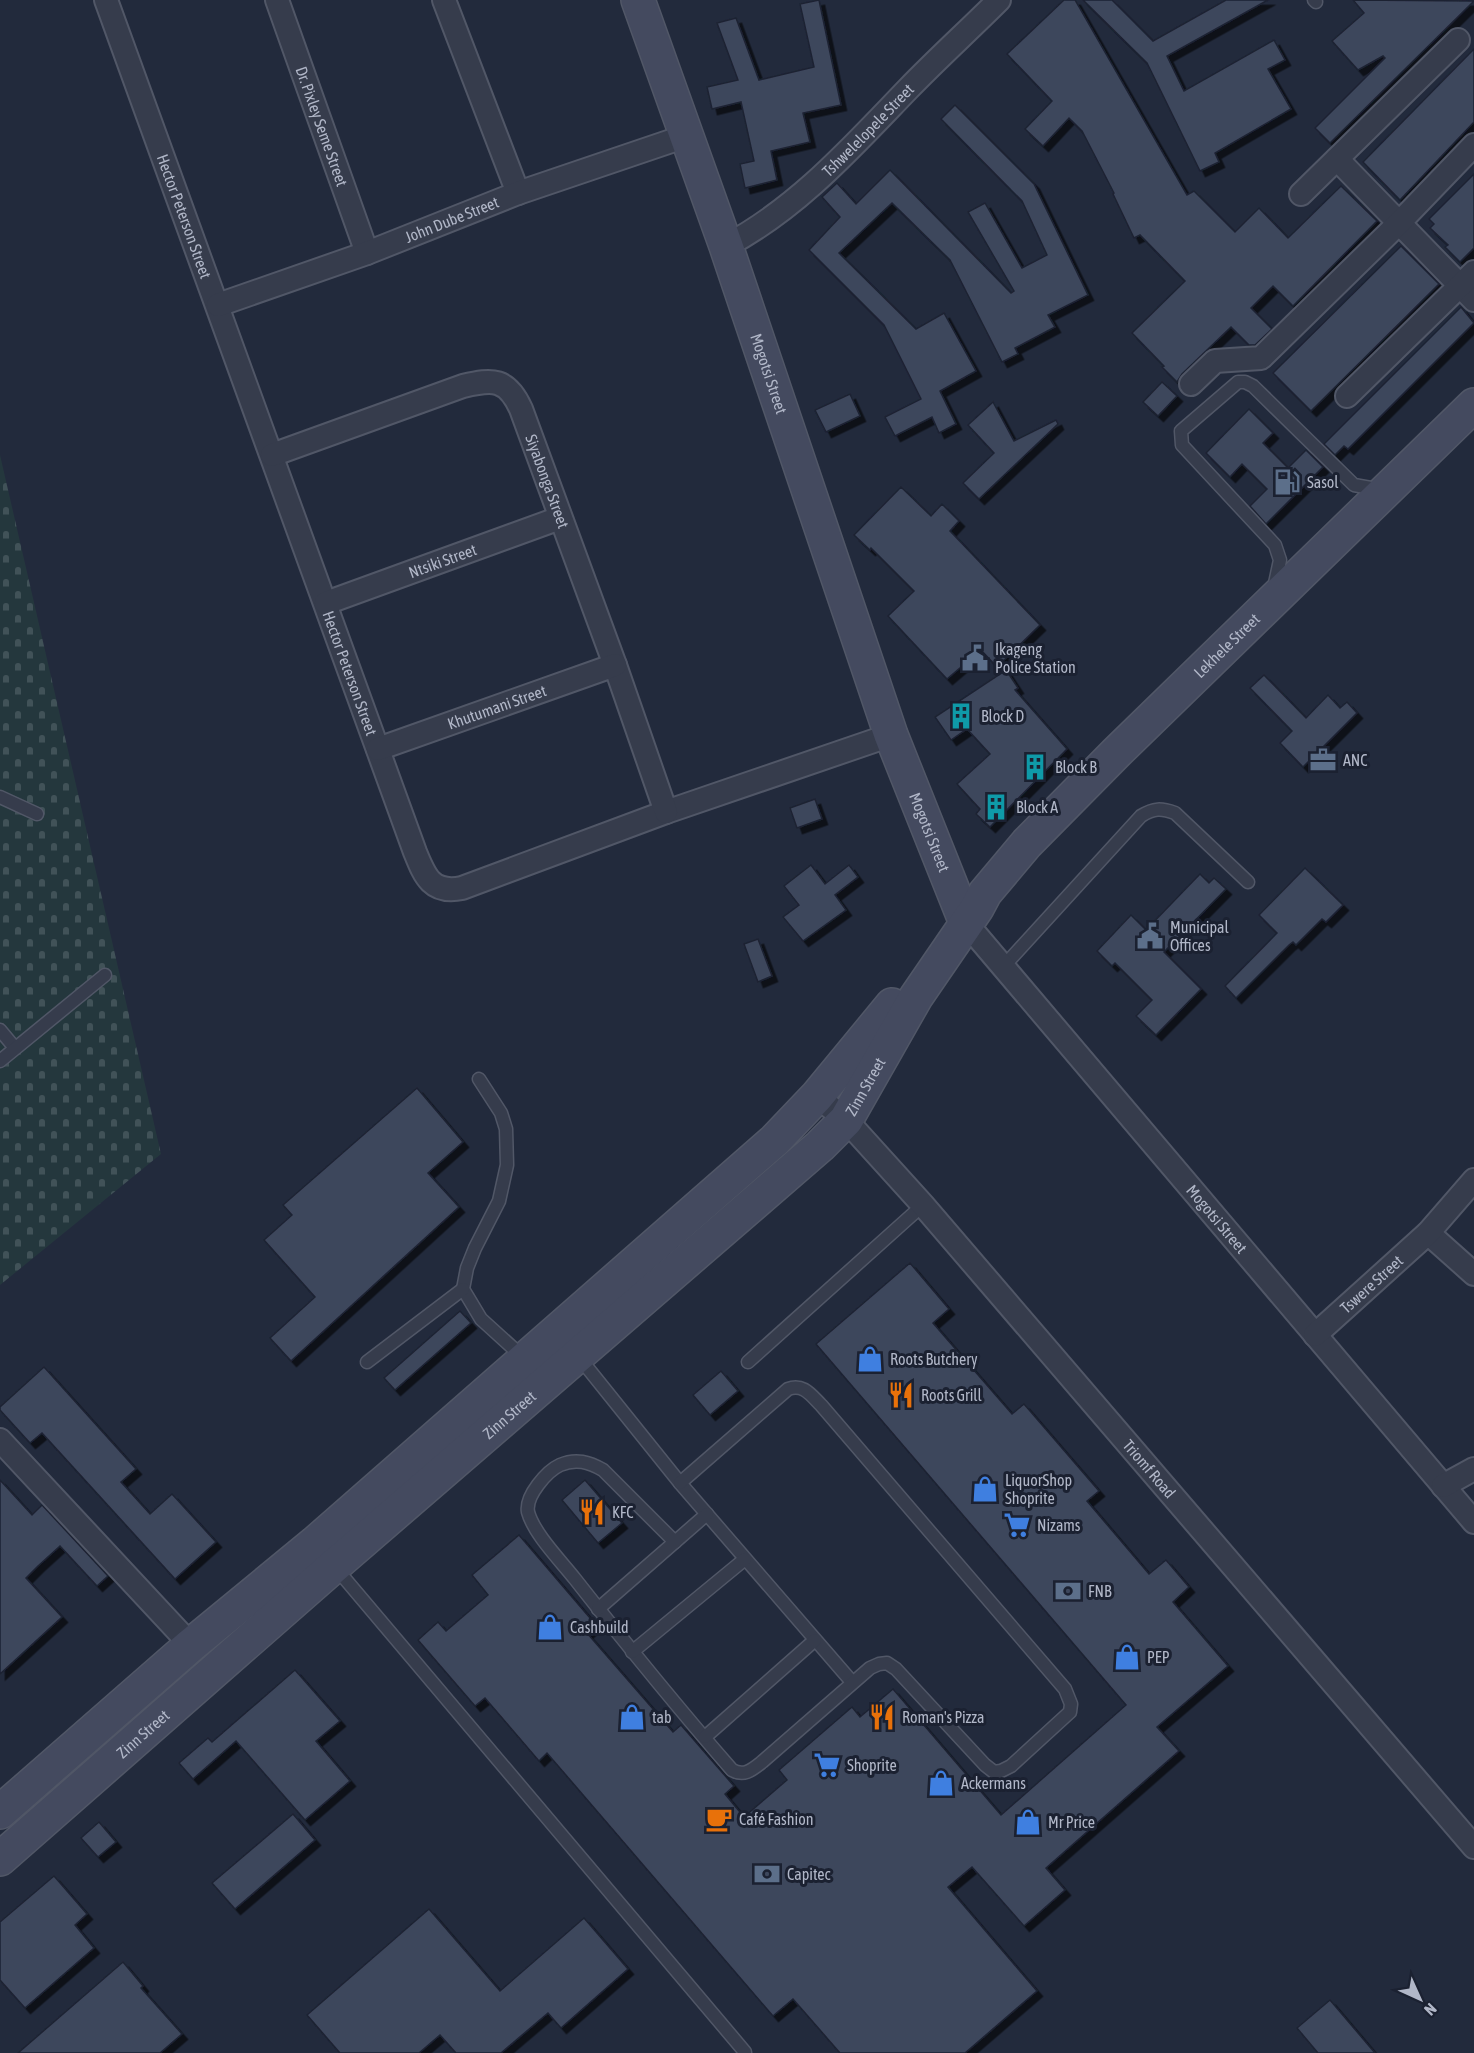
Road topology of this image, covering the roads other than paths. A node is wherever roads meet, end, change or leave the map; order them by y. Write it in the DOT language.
graph roads {
  1 [pos="106,0"];
  2 [pos="277,0"];
  3 [pos="444,0"];
  4 [pos="638,0"];
  5 [pos="999,0"];
  6 [pos="1458,40"];
  7 [pos="686,136"];
  8 [pos="1474,145"];
  9 [pos="1337,159"];
  10 [pos="518,193"];
  11 [pos="1301,194"];
  12 [pos="1399,222"];
  13 [pos="726,246"];
  14 [pos="367,253"];
  15 [pos="1470,286"];
  16 [pos="218,305"];
  17 [pos="1191,384"];
  18 [pos="1347,396"];
  19 [pos="1474,405"];
  20 [pos="272,455"];
  21 [pos="1386,491"];
  22 [pos="560,518"];
  23 [pos="326,603"];
  24 [pos="1271,605"];
  25 [pos="615,665"];
  26 [pos="891,735"];
  27 [pos="378,750"];
  28 [pos="0,797"];
  29 [pos="666,812"];
  30 [pos="37,814"];
  31 [pos="1248,882"];
  32 [pos="971,910"];
  33 [pos="1003,967"];
  34 [pos="105,975"];
  35 [pos="0,1030"];
  36 [pos="15,1048"];
  37 [pos="0,1061"];
  38 [pos="479,1079"];
  39 [pos="817,1096"];
  40 [pos="846,1120"];
  41 [pos="1474,1180"];
  42 [pos="923,1205"];
  43 [pos="1428,1233"];
  44 [pos="1474,1274"];
  45 [pos="463,1289"];
  46 [pos="1315,1335"];
  47 [pos="568,1344"];
  48 [pos="525,1359"];
  49 [pos="367,1362"];
  50 [pos="748,1362"];
  51 [pos="0,1440"];
  52 [pos="1474,1469"];
  53 [pos="680,1483"];
  54 [pos="1443,1486"];
  55 [pos="707,1514"];
  56 [pos="1474,1522"];
  57 [pos="675,1542"];
  58 [pos="745,1559"];
  59 [pos="334,1566"];
  60 [pos="598,1609"];
  61 [pos="816,1640"];
  62 [pos="191,1645"];
  63 [pos="632,1652"];
  64 [pos="852,1682"];
  65 [pos="705,1737"];
  66 [pos="0,1812"];
  67 [pos="1474,1847"];
  68 [pos="0,1859"];
  69 [pos="745,2052"];
  1 -- 16 [label="street, Hector Peterson Street"];
  2 -- 14 [label="street, Dr. Pixley Seme Street"];
  3 -- 10 [label="street"];
  4 -- 7 [label="street, Mogotsi Street"];
  5 -- 13 [label="street, Tshwelelopele Street"];
  6 -- 9 [label="street"];
  7 -- 10 [label="street, John Dube Street"];
  7 -- 13 [label="street, Mogotsi Street"];
  8 -- 12 [label="street"];
  9 -- 11 [label="street"];
  9 -- 12 [label="street"];
  10 -- 14 [label="street, John Dube Street"];
  12 -- 15 [label="street"];
  12 -- 17 [label="street"];
  13 -- 26 [label="street, Mogotsi Street"];
  14 -- 16 [label="street, John Dube Street"];
  15 -- 18 [label="street"];
  16 -- 20 [label="street, Hector Peterson Street"];
  19 -- 21 [label="street, Lekhele Street"];
  20 -- 22 [label="street, Siyabonga Street"];
  20 -- 23 [label="street, Hector Peterson Street"];
  21 -- 24 [label="street, Lekhele Street"];
  21 -- 24 [label="lane"];
  22 -- 23 [label="street, Ntsiki Street"];
  22 -- 25 [label="street, Siyabonga Street"];
  23 -- 27 [label="street, Hector Peterson Street"];
  24 -- 32 [label="street, Lekhele Street"];
  25 -- 27 [label="street, Khutumani Street"];
  25 -- 29 [label="street, Siyabonga Street"];
  26 -- 29 [label="street, Hector Peterson Street"];
  26 -- 32 [label="street, Mogotsi Street"];
  27 -- 29 [label="street, Hector Peterson Street"];
  28 -- 30 [label="lane"];
  31 -- 33 [label="lane"];
  32 -- 33 [label="street, Mogotsi Street"];
  32 -- 39 [label="street, Zinn Street"];
  32 -- 40 [label="street, Zinn Street"];
  33 -- 46 [label="street, Mogotsi Street"];
  34 -- 36 [label="lane"];
  35 -- 36 [label="lane"];
  36 -- 37 [label="lane"];
  38 -- 45 [label="lane"];
  39 -- 40 [label="street, Triomf Road"];
  39 -- 47 [label="street, Zinn Street"];
  40 -- 42 [label="street, Triomf Road"];
  40 -- 47 [label="street, Zinn Street"];
  41 -- 43 [label="street, Tswere Street"];
  42 -- 50 [label="lane"];
  42 -- 67 [label="street, Triomf Road"];
  43 -- 44 [label="street"];
  43 -- 46 [label="street, Tswere Street"];
  45 -- 48 [label="lane"];
  45 -- 49 [label="lane"];
  46 -- 54 [label="street, Mogotsi Street"];
  47 -- 48 [label="street, Zinn Street"];
  47 -- 53 [label="lane"];
  47 -- 59 [label="street, Zinn Street"];
  48 -- 62 [label="street, Zinn Street"];
  51 -- 62 [label="street"];
  52 -- 54 [label="street"];
  53 -- 55 [label="lane"];
  53 -- 64 [label="lane"];
  54 -- 56 [label="street, Mogotsi Street"];
  55 -- 57 [label="lane"];
  55 -- 58 [label="lane"];
  57 -- 60 [label="lane"];
  57 -- 60 [label="lane"];
  58 -- 61 [label="lane"];
  58 -- 63 [label="lane"];
  59 -- 68 [label="street, Zinn Street"];
  59 -- 69 [label="lane"];
  60 -- 63 [label="lane"];
  61 -- 64 [label="lane"];
  61 -- 65 [label="lane"];
  62 -- 66 [label="street, Zinn Street"];
  63 -- 65 [label="lane"];
  64 -- 65 [label="lane"];
}
